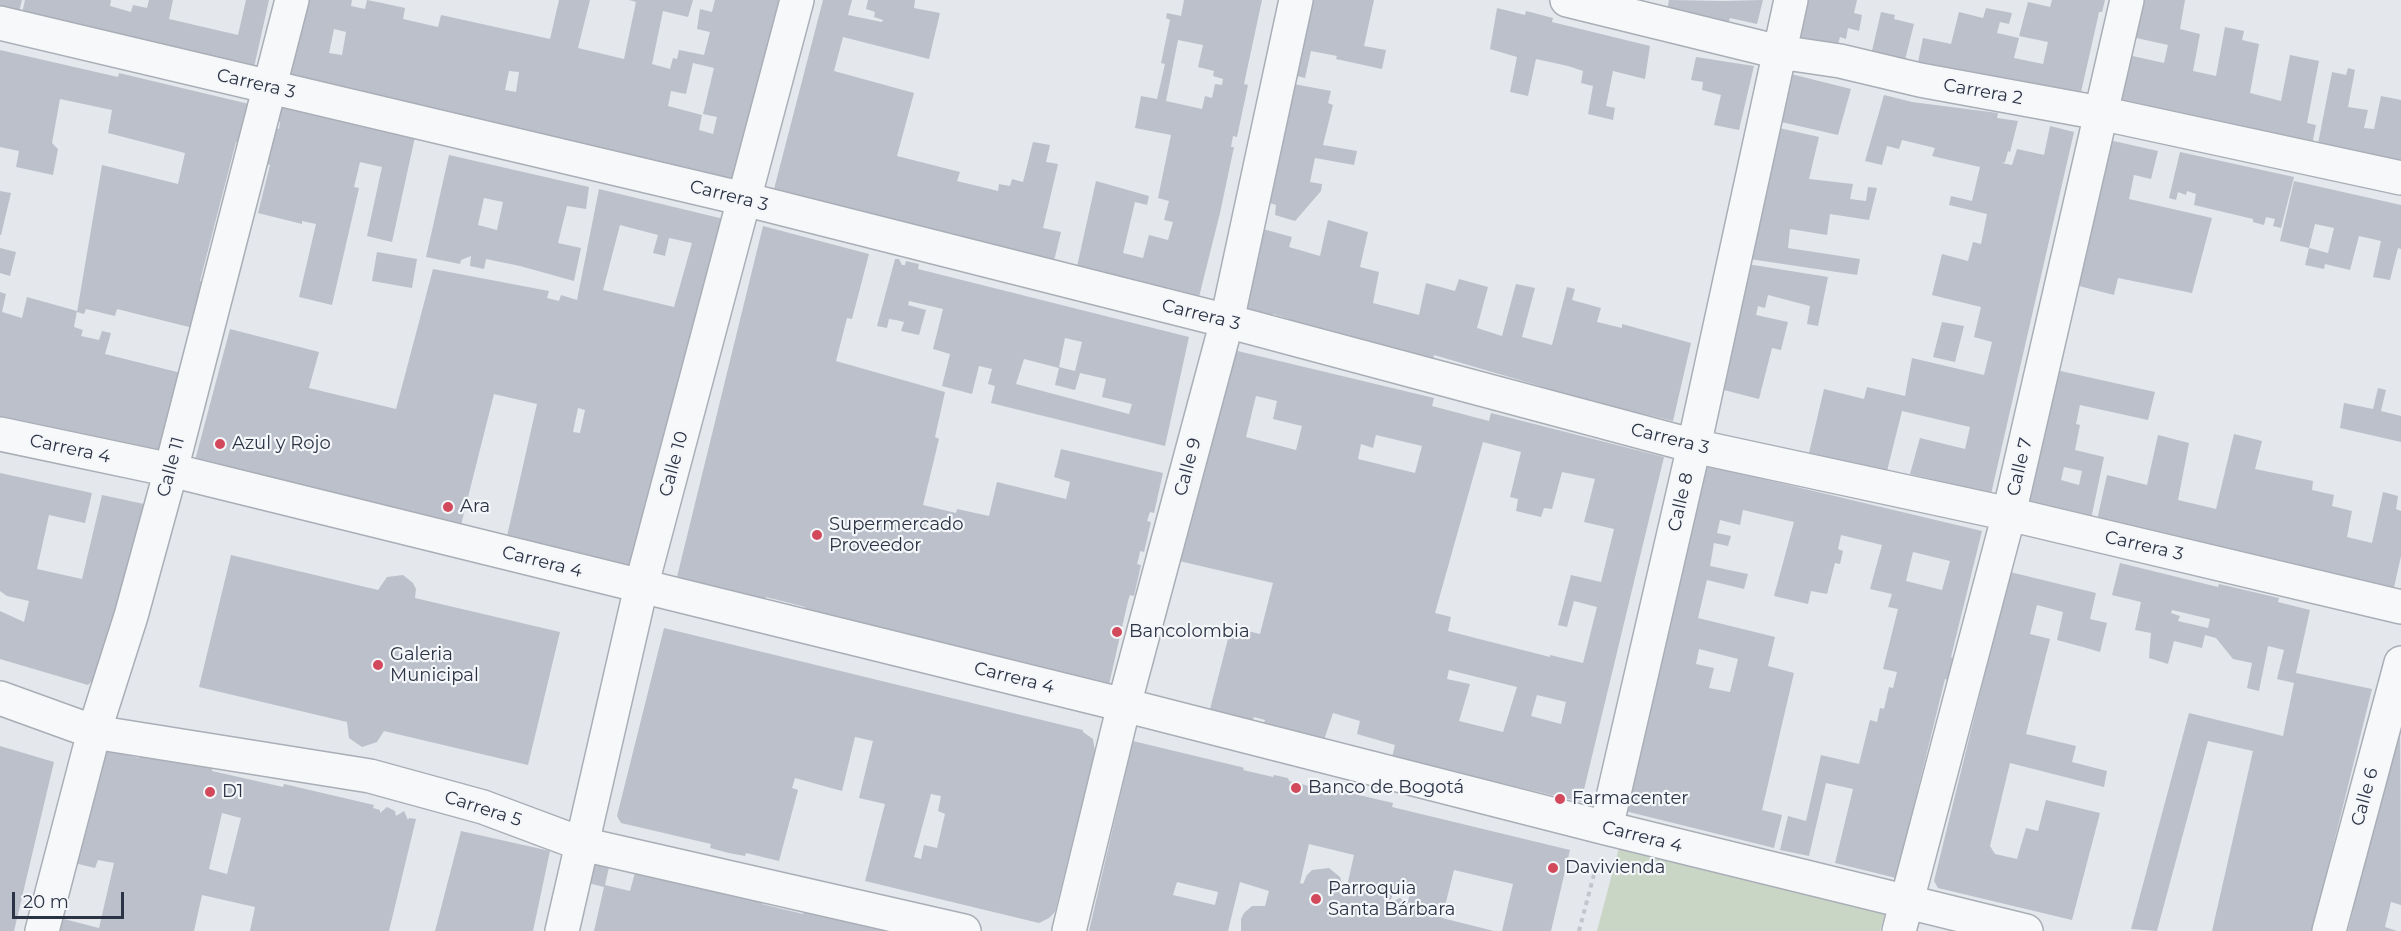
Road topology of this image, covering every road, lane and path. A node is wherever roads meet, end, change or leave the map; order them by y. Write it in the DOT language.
graph roads {
  1 [pos="292,0"];
  2 [pos="798,0"];
  3 [pos="1296,0"];
  4 [pos="1567,0"];
  5 [pos="1791,0"];
  6 [pos="2127,0"];
  7 [pos="0,22"];
  8 [pos="1779,52"];
  9 [pos="270,88"];
  10 [pos="2100,113"];
  11 [pos="2401,178"];
  12 [pos="744,199"];
  13 [pos="1227,321"];
  14 [pos="0,434"];
  15 [pos="1694,446"];
  16 [pos="171,470"];
  17 [pos="2009,514"];
  18 [pos="641,587"];
  19 [pos="2401,607"];
  20 [pos="2401,663"];
  21 [pos="0,698"];
  22 [pos="1124,705"];
  23 [pos="94,732"];
  24 [pos="1606,828"];
  25 [pos="582,844"];
  26 [pos="1903,916"];
  27 [pos="42,931"];
  28 [pos="562,931"];
  29 [pos="964,931"];
  30 [pos="1069,931"];
  31 [pos="1579,931"];
  32 [pos="2026,931"];
  33 [pos="2330,931"];
  1 -- 9 [label="street, Calle 11"];
  2 -- 12 [label="street, Calle 10"];
  3 -- 13 [label="street, Calle 9"];
  4 -- 8 [label="street, Carrera 2"];
  5 -- 8 [label="street, Calle 8"];
  6 -- 10 [label="street, Calle 7"];
  7 -- 9 [label="street, Carrera 3"];
  8 -- 10 [label="street, Carrera 2"];
  8 -- 15 [label="street, Calle 8"];
  9 -- 12 [label="street, Carrera 3"];
  9 -- 16 [label="street, Calle 11"];
  10 -- 11 [label="street, Carrera 2"];
  10 -- 17 [label="street, Calle 7"];
  12 -- 13 [label="street, Carrera 3"];
  12 -- 18 [label="street, Calle 10"];
  13 -- 15 [label="street, Carrera 3"];
  13 -- 22 [label="street, Calle 9"];
  14 -- 16 [label="street, Carrera 4"];
  15 -- 17 [label="street, Carrera 3"];
  15 -- 24 [label="street, Calle 8"];
  16 -- 18 [label="street, Carrera 4"];
  16 -- 23 [label="street, Calle 11"];
  17 -- 19 [label="street, Carrera 3"];
  17 -- 26 [label="street, Calle 7"];
  18 -- 22 [label="street, Carrera 4"];
  18 -- 25 [label="street, Calle 10"];
  20 -- 33 [label="street, Calle 6"];
  21 -- 23 [label="street, Carrera 5"];
  22 -- 24 [label="street, Carrera 4"];
  22 -- 30 [label="street, Calle 9"];
  23 -- 25 [label="street, Carrera 5"];
  23 -- 27 [label="street, Calle 11"];
  24 -- 26 [label="street, Carrera 4"];
  24 -- 31 [label="path"];
  25 -- 28 [label="street, Calle 10"];
  25 -- 29 [label="street, Carrera 5"];
  26 -- 32 [label="street, Carrera 4"];
}
